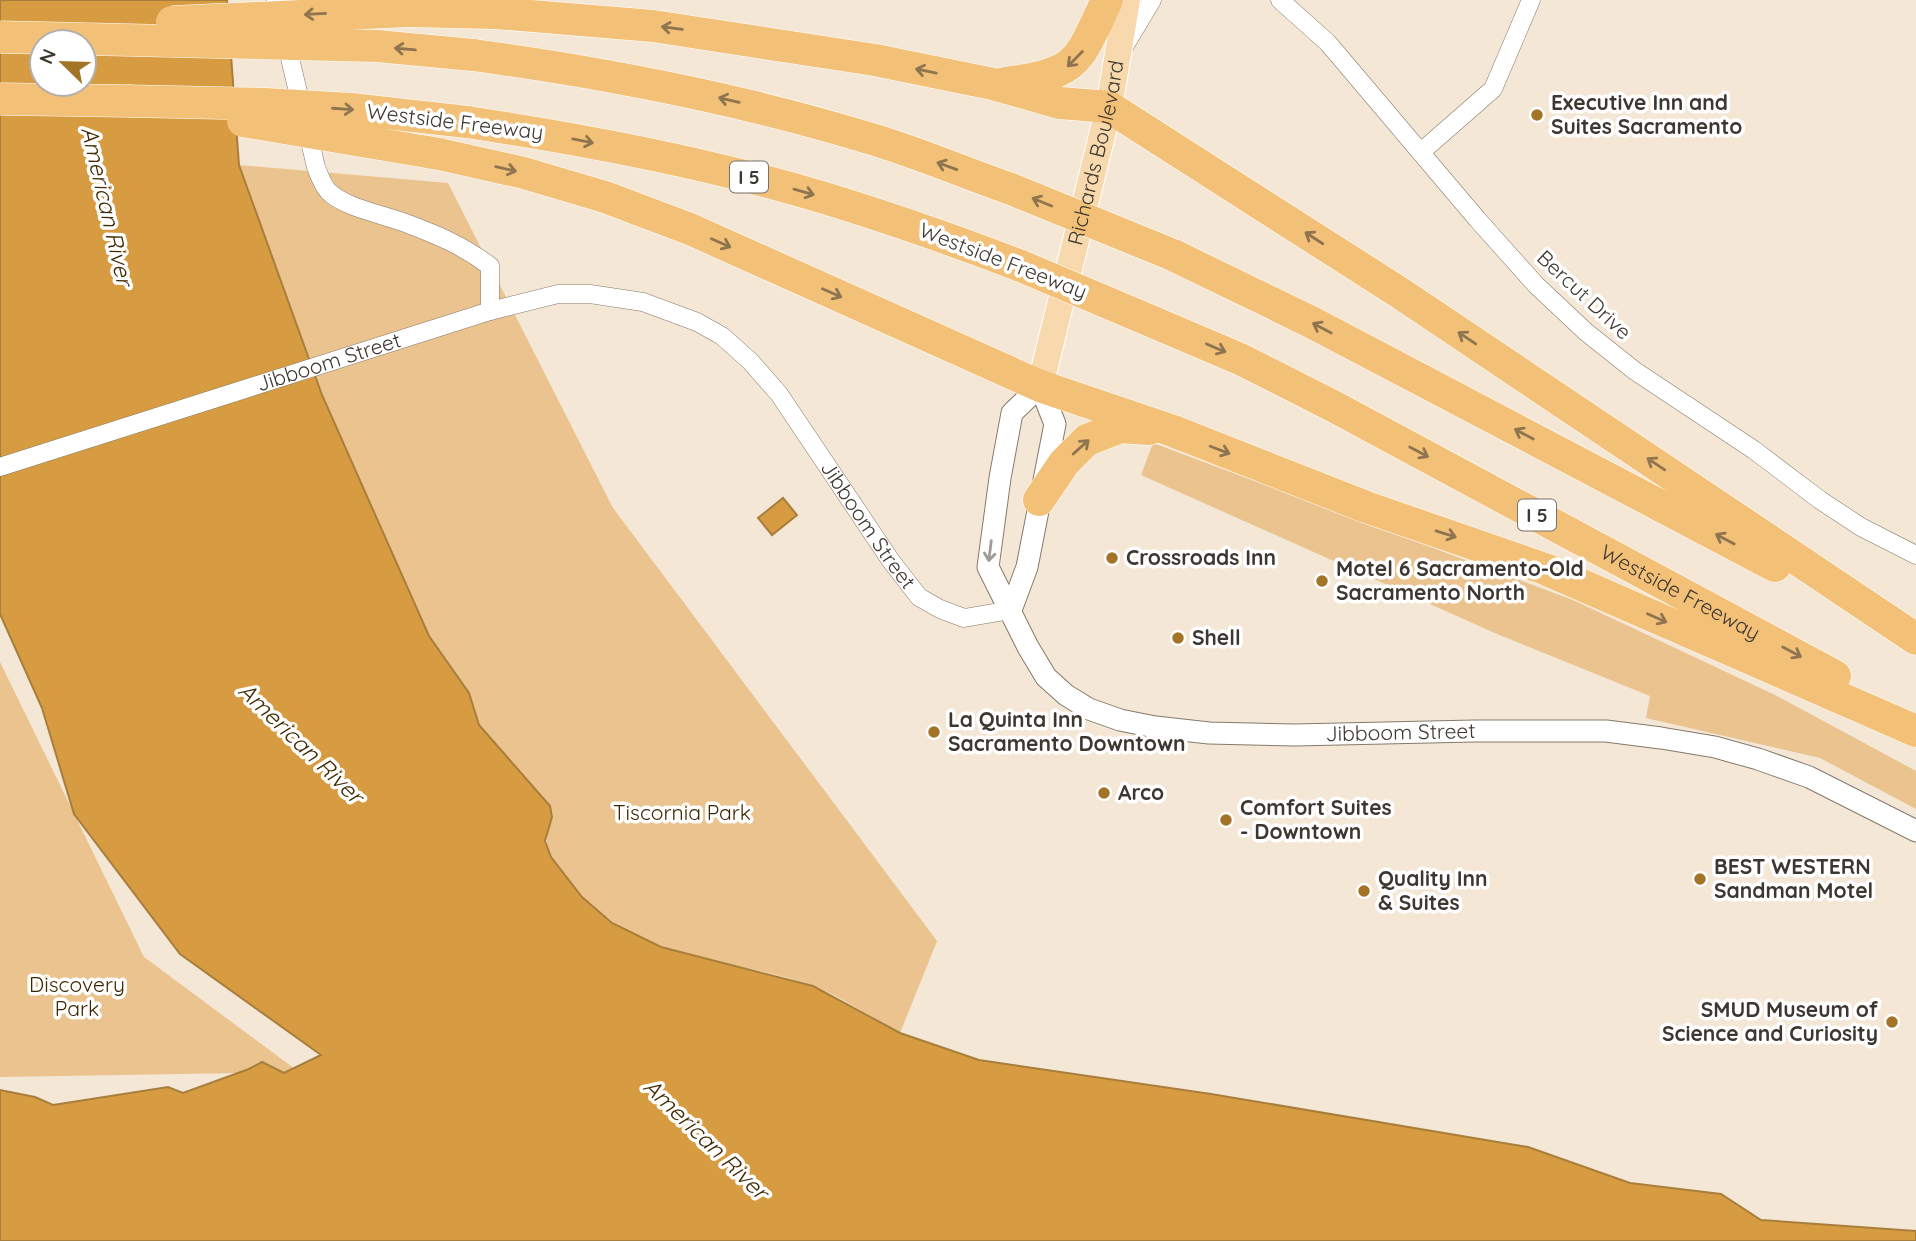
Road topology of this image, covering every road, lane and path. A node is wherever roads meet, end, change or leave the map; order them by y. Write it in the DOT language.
graph roads {
  1 [pos="276,0"];
  2 [pos="1107,0"];
  3 [pos="1127,0"];
  4 [pos="1152,0"];
  5 [pos="1280,0"];
  6 [pos="1531,0"];
  7 [pos="0,34"];
  8 [pos="1119,54"];
  9 [pos="993,84"];
  10 [pos="0,99"];
  11 [pos="128,101"];
  12 [pos="1110,107"];
  13 [pos="1421,152"];
  14 [pos="490,312"];
  15 [pos="1040,386"];
  16 [pos="1173,431"];
  17 [pos="0,467"];
  18 [pos="1039,500"];
  19 [pos="1916,555"];
  20 [pos="1011,610"];
  21 [pos="1916,639"];
  22 [pos="1916,719"];
  23 [pos="1916,731"];
  24 [pos="1916,831"];
  1 -- 14 [label="street"];
  2 -- 9 [label="highway, one-way"];
  3 -- 8 [label="main road, Richards Boulevard"];
  4 -- 8 [label="street"];
  5 -- 13 [label="street, Bercut Drive"];
  6 -- 13 [label="street"];
  9 -- 7 [label="highway, one-way, bridge"];
  21 -- 7 [label="highway, one-way, bridge"];
  8 -- 12 [label="main road, Richards Boulevard"];
  9 -- 12 [label="highway"];
  10 -- 11 [label="highway, Westside Freeway / I 5"];
  11 -- 15 [label="highway, one-way, bridge"];
  11 -- 22 [label="highway, Westside Freeway / I 5, one-way, bridge"];
  12 -- 15 [label="main road, Richards Boulevard"];
  21 -- 12 [label="highway, one-way"];
  13 -- 19 [label="street, Bercut Drive"];
  14 -- 17 [label="street, Jibboom Street"];
  14 -- 20 [label="street, Jibboom Street"];
  15 -- 16 [label="highway"];
  15 -- 18 [label="street"];
  15 -- 20 [label="street, one-way"];
  18 -- 16 [label="highway, one-way"];
  16 -- 23 [label="highway, one-way"];
  18 -- 20 [label="street"];
  20 -- 24 [label="street, Jibboom Street"];
}
